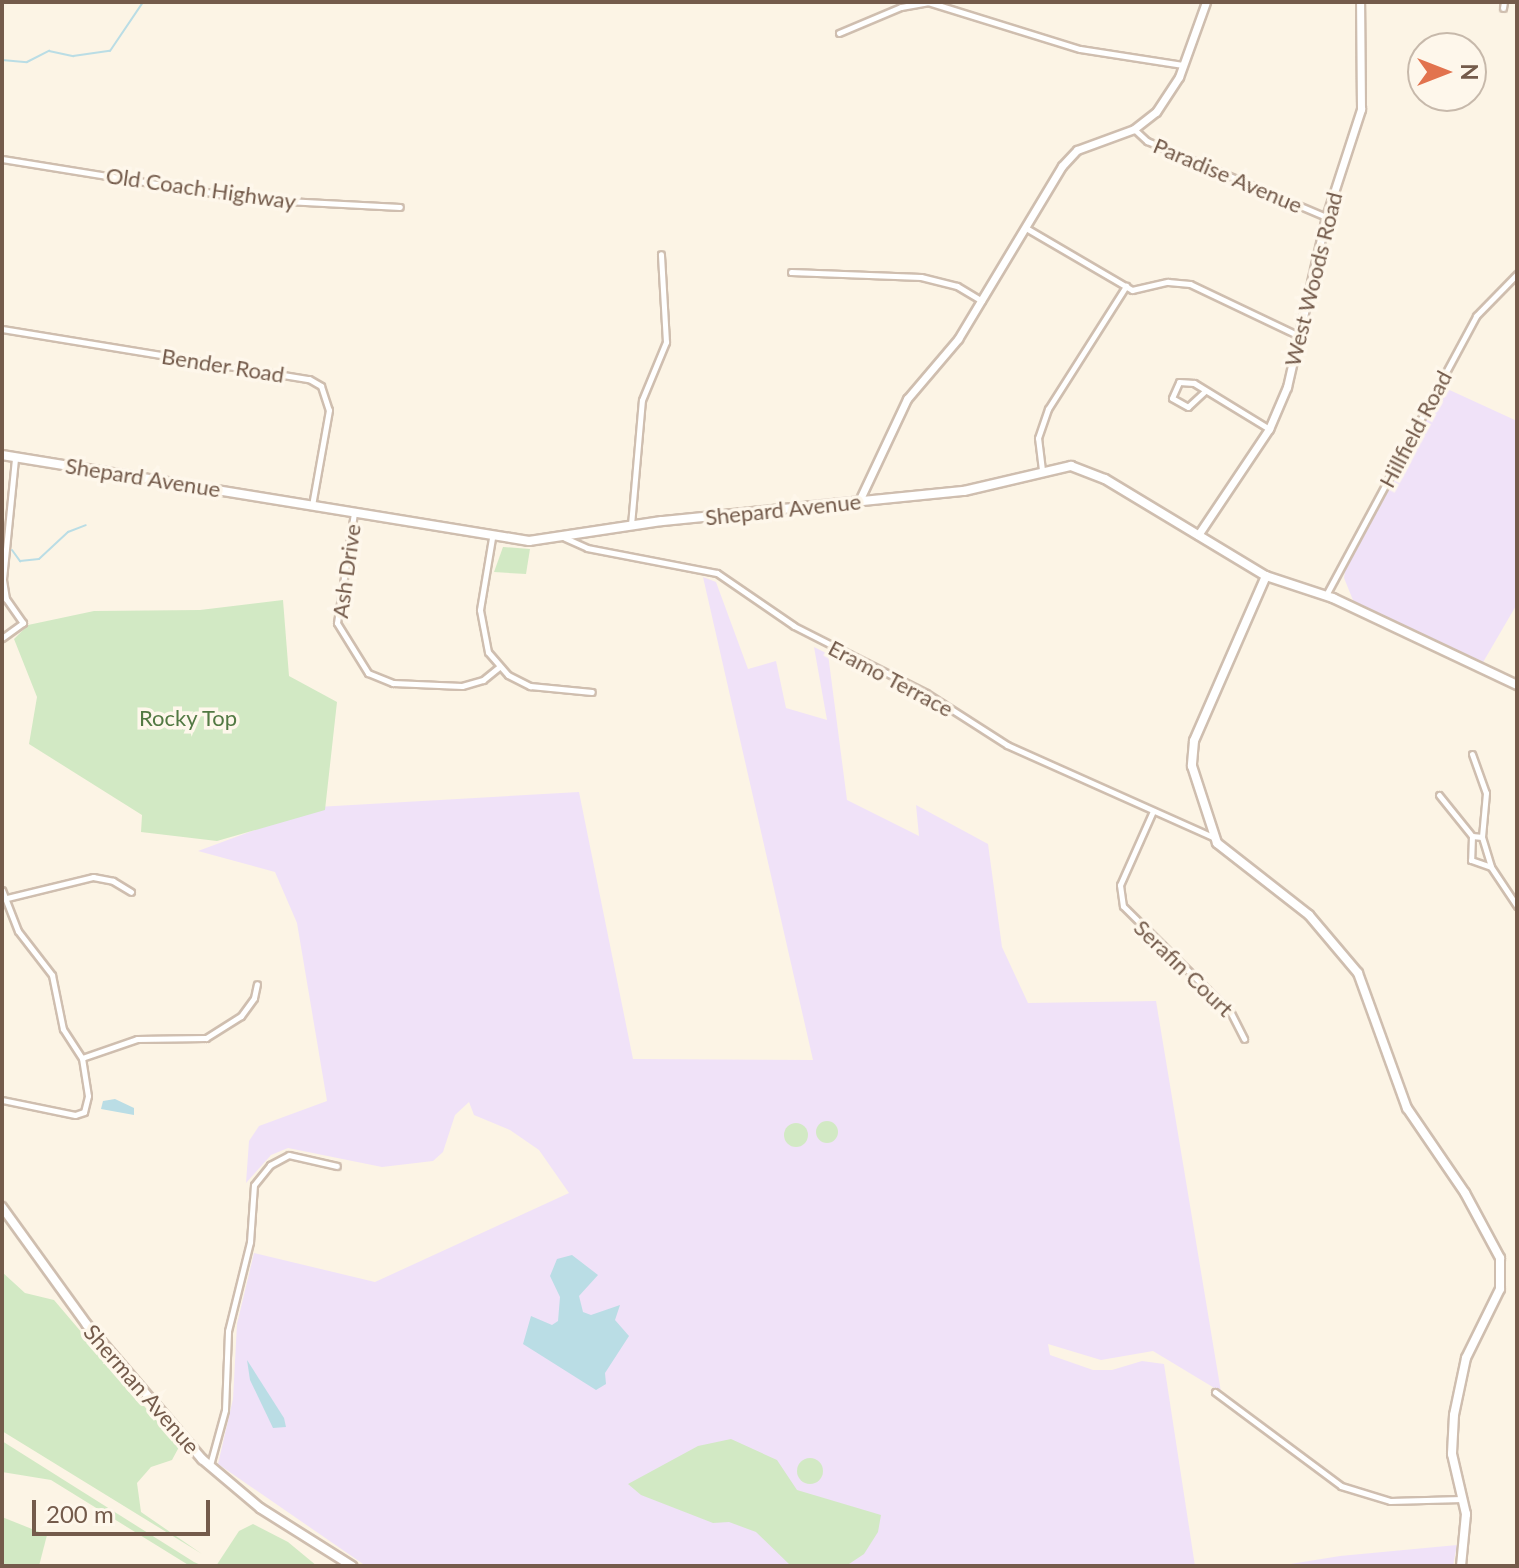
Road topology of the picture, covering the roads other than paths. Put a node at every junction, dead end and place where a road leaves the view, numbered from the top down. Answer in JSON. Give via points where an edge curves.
{"nodes":[{"id":1,"x":1206,"y":2,"type":"edge"},
{"id":2,"x":1360,"y":2,"type":"edge"},
{"id":3,"x":839,"y":33,"type":"dead end"},
{"id":4,"x":1183,"y":65,"type":"junction"},
{"id":5,"x":1134,"y":129,"type":"junction"},
{"id":6,"x":2,"y":159,"type":"edge"},
{"id":7,"x":400,"y":207,"type":"dead end"},
{"id":8,"x":1326,"y":217,"type":"junction"},
{"id":9,"x":1026,"y":228,"type":"junction"},
{"id":10,"x":661,"y":254,"type":"dead end"},
{"id":11,"x":791,"y":272,"type":"dead end"},
{"id":12,"x":1517,"y":274,"type":"edge"},
{"id":13,"x":1126,"y":286,"type":"junction"},
{"id":14,"x":983,"y":301,"type":"junction"},
{"id":15,"x":2,"y":329,"type":"edge"},
{"id":16,"x":1299,"y":336,"type":"junction"},
{"id":17,"x":1205,"y":391,"type":"junction"},
{"id":18,"x":1269,"y":429,"type":"junction"},
{"id":19,"x":2,"y":455,"type":"edge"},
{"id":20,"x":15,"y":457,"type":"junction"},
{"id":21,"x":1042,"y":470,"type":"junction"},
{"id":22,"x":859,"y":501,"type":"junction"},
{"id":23,"x":312,"y":505,"type":"junction"},
{"id":24,"x":354,"y":512,"type":"junction"},
{"id":25,"x":631,"y":526,"type":"junction"},
{"id":26,"x":1198,"y":535,"type":"junction"},
{"id":27,"x":492,"y":538,"type":"junction"},
{"id":28,"x":565,"y":538,"type":"junction"},
{"id":29,"x":1266,"y":576,"type":"junction"},
{"id":30,"x":1326,"y":595,"type":"junction"},
{"id":31,"x":2,"y":638,"type":"edge"},
{"id":32,"x":499,"y":667,"type":"junction"},
{"id":33,"x":1512,"y":682,"type":"edge"},
{"id":34,"x":592,"y":692,"type":"dead end"},
{"id":35,"x":1472,"y":754,"type":"dead end"},
{"id":36,"x":1439,"y":795,"type":"dead end"},
{"id":37,"x":1153,"y":811,"type":"junction"},
{"id":38,"x":1472,"y":836,"type":"junction"},
{"id":39,"x":1213,"y":837,"type":"junction"},
{"id":40,"x":1482,"y":837,"type":"junction"},
{"id":41,"x":1491,"y":867,"type":"junction"},
{"id":42,"x":2,"y":890,"type":"edge"},
{"id":43,"x":131,"y":892,"type":"dead end"},
{"id":44,"x":7,"y":898,"type":"junction"},
{"id":45,"x":1517,"y":906,"type":"edge"},
{"id":46,"x":257,"y":984,"type":"dead end"},
{"id":47,"x":1244,"y":1039,"type":"dead end"},
{"id":48,"x":82,"y":1058,"type":"junction"},
{"id":49,"x":2,"y":1100,"type":"edge"},
{"id":50,"x":337,"y":1166,"type":"dead end"},
{"id":51,"x":2,"y":1207,"type":"edge"},
{"id":52,"x":1215,"y":1392,"type":"dead end"},
{"id":53,"x":209,"y":1465,"type":"junction"},
{"id":54,"x":1463,"y":1499,"type":"junction"},
{"id":55,"x":352,"y":1566,"type":"edge"},
{"id":56,"x":1461,"y":1566,"type":"edge"}],
"edges":[{"from":1,"to":4,"type":"street"},
{"from":2,"to":8,"type":"street","name":"West Woods Road","via":[[1361,109]]},
{"from":3,"to":4,"type":"street","via":[[901,7],[933,3],[1080,49]]},
{"from":4,"to":5,"type":"street","via":[[1163,104]]},
{"from":5,"to":8,"type":"street","name":"Paradise Avenue","via":[[1147,141]]},
{"from":5,"to":9,"type":"street","via":[[1072,154]]},
{"from":6,"to":7,"type":"street","name":"Old Coach Highway","via":[[248,199]]},
{"from":8,"to":16,"type":"street","name":"West Woods Road"},
{"from":9,"to":13,"type":"street"},
{"from":9,"to":14,"type":"street"},
{"from":10,"to":25,"type":"street","via":[[666,342],[642,400]]},
{"from":11,"to":14,"type":"street","via":[[921,277],[957,286]]},
{"from":12,"to":30,"type":"street","name":"Hillfield Road","via":[[1476,316]]},
{"from":13,"to":16,"type":"street","via":[[1139,291],[1168,282],[1190,284]]},
{"from":13,"to":21,"type":"street","via":[[1048,409],[1038,438]]},
{"from":14,"to":22,"type":"street","via":[[949,352],[907,399]]},
{"from":15,"to":23,"type":"street","name":"Bender Road","via":[[309,379],[321,386],[329,410]]},
{"from":16,"to":18,"type":"street","name":"West Woods Road"},
{"from":17,"to":17,"type":"street","via":[[1179,382],[1172,398],[1188,407]]},
{"from":17,"to":18,"type":"street"},
{"from":18,"to":26,"type":"street","name":"West Woods Road"},
{"from":19,"to":20,"type":"main road","name":"Shepard Avenue"},
{"from":20,"to":23,"type":"main road","name":"Shepard Avenue"},
{"from":20,"to":31,"type":"street","via":[[3,579],[6,599],[23,623]]},
{"from":21,"to":22,"type":"main road","name":"Shepard Avenue","via":[[983,488]]},
{"from":21,"to":26,"type":"main road","name":"Shepard Avenue","via":[[1071,466],[1096,474]]},
{"from":22,"to":25,"type":"main road","name":"Shepard Avenue"},
{"from":23,"to":24,"type":"main road","name":"Shepard Avenue"},
{"from":24,"to":27,"type":"main road","name":"Shepard Avenue"},
{"from":24,"to":32,"type":"street","name":"Ash Drive","via":[[337,623],[368,673],[393,683],[462,686],[483,680]]},
{"from":25,"to":28,"type":"main road","name":"Shepard Avenue"},
{"from":26,"to":29,"type":"main road","name":"Shepard Avenue"},
{"from":27,"to":28,"type":"main road","name":"Shepard Avenue"},
{"from":27,"to":32,"type":"street","via":[[479,625]]},
{"from":28,"to":37,"type":"street","name":"Eramo Terrace","via":[[587,548],[717,573],[794,626],[926,693],[1007,745]]},
{"from":29,"to":30,"type":"main road","name":"Shepard Avenue"},
{"from":29,"to":39,"type":"main road","via":[[1192,746],[1192,766]]},
{"from":30,"to":33,"type":"main road","name":"Shepard Avenue"},
{"from":32,"to":34,"type":"street","via":[[530,686]]},
{"from":35,"to":40,"type":"street","via":[[1488,807]]},
{"from":36,"to":38,"type":"street"},
{"from":37,"to":39,"type":"street","name":"Eramo Terrace"},
{"from":37,"to":47,"type":"street","name":"Serafin Court","via":[[1120,885],[1123,906],[1231,1013]]},
{"from":38,"to":40,"type":"street"},
{"from":38,"to":41,"type":"street","via":[[1471,860]]},
{"from":39,"to":54,"type":"main road","via":[[1237,863],[1309,915],[1350,961],[1371,1000],[1407,1108],[1465,1193],[1500,1258],[1497,1299],[1459,1383],[1452,1446]]},
{"from":40,"to":41,"type":"street"},
{"from":41,"to":45,"type":"street"},
{"from":42,"to":44,"type":"street"},
{"from":43,"to":44,"type":"street","via":[[93,877]]},
{"from":44,"to":48,"type":"street","via":[[18,931],[52,975],[63,1029]]},
{"from":46,"to":48,"type":"street","via":[[241,1016],[206,1038],[137,1039]]},
{"from":48,"to":49,"type":"street","via":[[88,1096],[84,1112],[67,1114]]},
{"from":50,"to":53,"type":"street","via":[[289,1155],[270,1165],[254,1185],[251,1237],[228,1331],[225,1410]]},
{"from":51,"to":53,"type":"main road","name":"Sherman Avenue","via":[[87,1325]]},
{"from":52,"to":54,"type":"street","via":[[1341,1486],[1385,1501]]},
{"from":53,"to":55,"type":"main road","name":"Sherman Avenue","via":[[253,1503]]},
{"from":54,"to":56,"type":"main road"}]}
